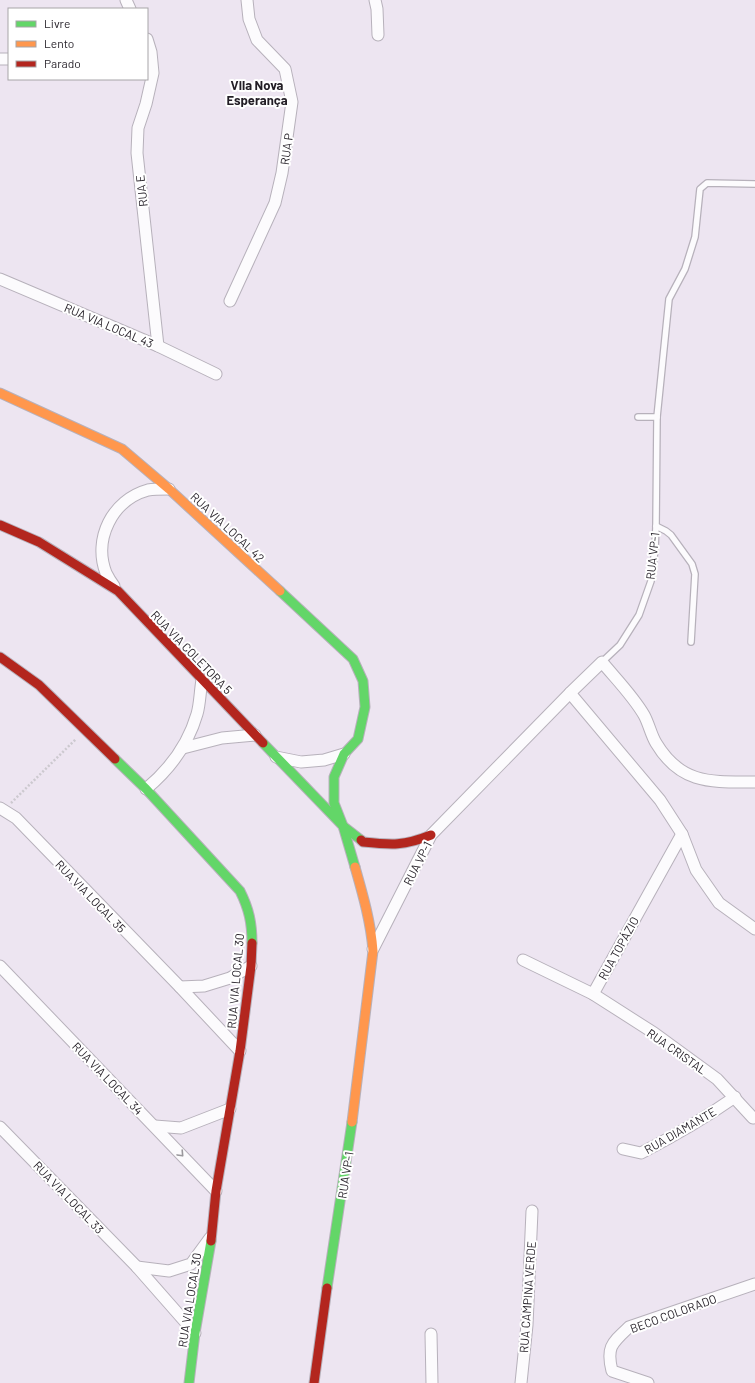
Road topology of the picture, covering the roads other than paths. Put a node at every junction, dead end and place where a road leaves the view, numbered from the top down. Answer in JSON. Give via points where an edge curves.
{"nodes":[{"id":1,"x":247,"y":0,"type":"edge"},
{"id":2,"x":375,"y":0,"type":"edge"},
{"id":3,"x":378,"y":35,"type":"dead end"},
{"id":4,"x":148,"y":42,"type":"edge"},
{"id":5,"x":755,"y":184,"type":"edge"},
{"id":6,"x":0,"y":279,"type":"edge"},
{"id":7,"x":230,"y":301,"type":"dead end"},
{"id":8,"x":158,"y":346,"type":"junction"},
{"id":9,"x":216,"y":374,"type":"dead end"},
{"id":10,"x":0,"y":393,"type":"edge"},
{"id":11,"x":638,"y":417,"type":"dead end"},
{"id":12,"x":657,"y":417,"type":"junction"},
{"id":13,"x":169,"y":489,"type":"junction"},
{"id":14,"x":656,"y":526,"type":"junction"},
{"id":15,"x":2,"y":527,"type":"edge"},
{"id":16,"x":118,"y":591,"type":"junction"},
{"id":17,"x":691,"y":642,"type":"dead end"},
{"id":18,"x":0,"y":657,"type":"edge"},
{"id":19,"x":602,"y":662,"type":"junction"},
{"id":20,"x":202,"y":680,"type":"junction"},
{"id":21,"x":570,"y":693,"type":"junction"},
{"id":22,"x":255,"y":735,"type":"junction"},
{"id":23,"x":183,"y":748,"type":"junction"},
{"id":24,"x":344,"y":754,"type":"junction"},
{"id":25,"x":276,"y":757,"type":"junction"},
{"id":26,"x":755,"y":782,"type":"edge"},
{"id":27,"x":146,"y":789,"type":"junction"},
{"id":28,"x":2,"y":809,"type":"edge"},
{"id":29,"x":343,"y":826,"type":"junction"},
{"id":30,"x":682,"y":834,"type":"junction"},
{"id":31,"x":431,"y":835,"type":"junction"},
{"id":32,"x":755,"y":929,"type":"edge"},
{"id":33,"x":373,"y":951,"type":"junction"},
{"id":34,"x":523,"y":960,"type":"dead end"},
{"id":35,"x":0,"y":966,"type":"edge"},
{"id":36,"x":251,"y":966,"type":"junction"},
{"id":37,"x":180,"y":987,"type":"junction"},
{"id":38,"x":593,"y":994,"type":"junction"},
{"id":39,"x":240,"y":1051,"type":"junction"},
{"id":40,"x":735,"y":1097,"type":"junction"},
{"id":41,"x":230,"y":1109,"type":"junction"},
{"id":42,"x":753,"y":1118,"type":"dead end"},
{"id":43,"x":155,"y":1126,"type":"junction"},
{"id":44,"x":0,"y":1127,"type":"edge"},
{"id":45,"x":623,"y":1149,"type":"dead end"},
{"id":46,"x":216,"y":1191,"type":"junction"},
{"id":47,"x":532,"y":1211,"type":"dead end"},
{"id":48,"x":212,"y":1236,"type":"junction"},
{"id":49,"x":137,"y":1267,"type":"junction"},
{"id":50,"x":755,"y":1284,"type":"edge"},
{"id":51,"x":195,"y":1332,"type":"junction"},
{"id":52,"x":431,"y":1334,"type":"dead end"},
{"id":53,"x":189,"y":1383,"type":"edge"},
{"id":54,"x":314,"y":1383,"type":"edge"},
{"id":55,"x":432,"y":1383,"type":"edge"},
{"id":56,"x":521,"y":1383,"type":"edge"},
{"id":57,"x":648,"y":1383,"type":"edge"}],
"edges":[{"from":1,"to":7,"type":"street","name":"RUA P","via":[[249,19],[257,40],[285,69],[292,102],[282,173],[274,203]]},
{"from":2,"to":3,"type":"street"},
{"from":4,"to":8,"type":"street","name":"RUA E","via":[[154,73],[138,128],[137,153]]},
{"from":5,"to":12,"type":"lane","name":"RUA VP-1","via":[[707,183],[700,189],[694,237],[685,269],[669,299]]},
{"from":6,"to":8,"type":"street","name":"RUA VIA LOCAL 43"},
{"from":8,"to":9,"type":"street","name":"RUA VIA LOCAL 43"},
{"from":10,"to":13,"type":"street","name":"RUA VIA LOCAL 42","via":[[122,448]]},
{"from":11,"to":12,"type":"lane"},
{"from":12,"to":14,"type":"lane","name":"RUA VP-1"},
{"from":13,"to":16,"type":"street","via":[[148,490],[129,499],[113,513],[104,532],[101,553],[106,574]]},
{"from":13,"to":24,"type":"street","name":"RUA VIA LOCAL 42","via":[[353,659],[363,682],[365,707],[358,739]]},
{"from":14,"to":17,"type":"lane","via":[[671,535],[694,569]]},
{"from":14,"to":19,"type":"lane","name":"RUA VP-1","via":[[651,581],[639,615],[620,644]]},
{"from":15,"to":16,"type":"street","name":"RUA VIA COLETORA 5","via":[[39,542]]},
{"from":16,"to":20,"type":"street","name":"RUA VIA COLETORA 5"},
{"from":18,"to":27,"type":"street","name":"RUA VIA LOCAL 30","via":[[40,685]]},
{"from":19,"to":21,"type":"street","name":"RUA VP-1"},
{"from":19,"to":26,"type":"street","via":[[644,715],[655,743],[673,766],[696,778],[722,782]]},
{"from":20,"to":22,"type":"street","name":"RUA VIA COLETORA 5"},
{"from":20,"to":23,"type":"street","via":[[198,713]]},
{"from":21,"to":30,"type":"street","via":[[660,800]]},
{"from":21,"to":31,"type":"street","name":"RUA VP-1"},
{"from":22,"to":23,"type":"street","via":[[222,738]]},
{"from":22,"to":25,"type":"street","name":"RUA VIA COLETORA 5"},
{"from":23,"to":27,"type":"street","via":[[162,775]]},
{"from":24,"to":25,"type":"street","via":[[324,760],[301,762]]},
{"from":24,"to":29,"type":"street","via":[[334,777],[334,803]]},
{"from":25,"to":29,"type":"street","name":"RUA VIA COLETORA 5"},
{"from":27,"to":36,"type":"street","name":"RUA VIA LOCAL 30","via":[[240,891],[248,908],[252,930]]},
{"from":28,"to":37,"type":"street","name":"RUA VIA LOCAL 35","via":[[16,818]]},
{"from":29,"to":31,"type":"street","name":"RUA VIA COLETORA 5","via":[[363,842],[390,845],[413,842]]},
{"from":29,"to":33,"type":"street","name":"RUA VIA COLETORA 5","via":[[363,895]]},
{"from":30,"to":32,"type":"street","via":[[696,870],[719,903]]},
{"from":30,"to":38,"type":"street","name":"RUA TOPÁZIO"},
{"from":31,"to":33,"type":"street","name":"RUA VP-1"},
{"from":33,"to":54,"type":"street","name":"RUA VP-1","via":[[350,1142]]},
{"from":34,"to":38,"type":"street","name":"RUA TOPÁZIO"},
{"from":35,"to":43,"type":"street","name":"RUA VIA LOCAL 34"},
{"from":36,"to":37,"type":"street","via":[[230,978],[204,986]]},
{"from":36,"to":39,"type":"street","name":"RUA VIA LOCAL 30"},
{"from":37,"to":39,"type":"street","name":"RUA VIA LOCAL 35"},
{"from":38,"to":40,"type":"street","name":"RUA CRISTAL","via":[[654,1033],[717,1079]]},
{"from":39,"to":41,"type":"street","name":"RUA VIA LOCAL 30"},
{"from":40,"to":42,"type":"street","name":"RUA CRISTAL"},
{"from":40,"to":45,"type":"street","name":"RUA DIAMANTE","via":[[680,1133],[641,1153]]},
{"from":41,"to":43,"type":"street","via":[[181,1128]]},
{"from":41,"to":46,"type":"street","name":"RUA VIA LOCAL 30"},
{"from":43,"to":46,"type":"street","name":"RUA VIA LOCAL 34","one_way":true},
{"from":44,"to":49,"type":"street","name":"RUA VIA LOCAL 33"},
{"from":46,"to":48,"type":"street","name":"RUA VIA LOCAL 30"},
{"from":47,"to":56,"type":"street","name":"RUA CAMPINA VERDE","via":[[527,1325]]},
{"from":48,"to":49,"type":"street","via":[[191,1264],[170,1271]]},
{"from":48,"to":51,"type":"street","name":"RUA VIA LOCAL 30"},
{"from":49,"to":51,"type":"street","name":"RUA VIA LOCAL 33"},
{"from":50,"to":57,"type":"street","name":"BECO COLORADO","via":[[629,1327],[613,1342],[609,1357],[612,1370]]},
{"from":51,"to":53,"type":"street","name":"RUA VIA LOCAL 30"},
{"from":52,"to":55,"type":"street"}]}
